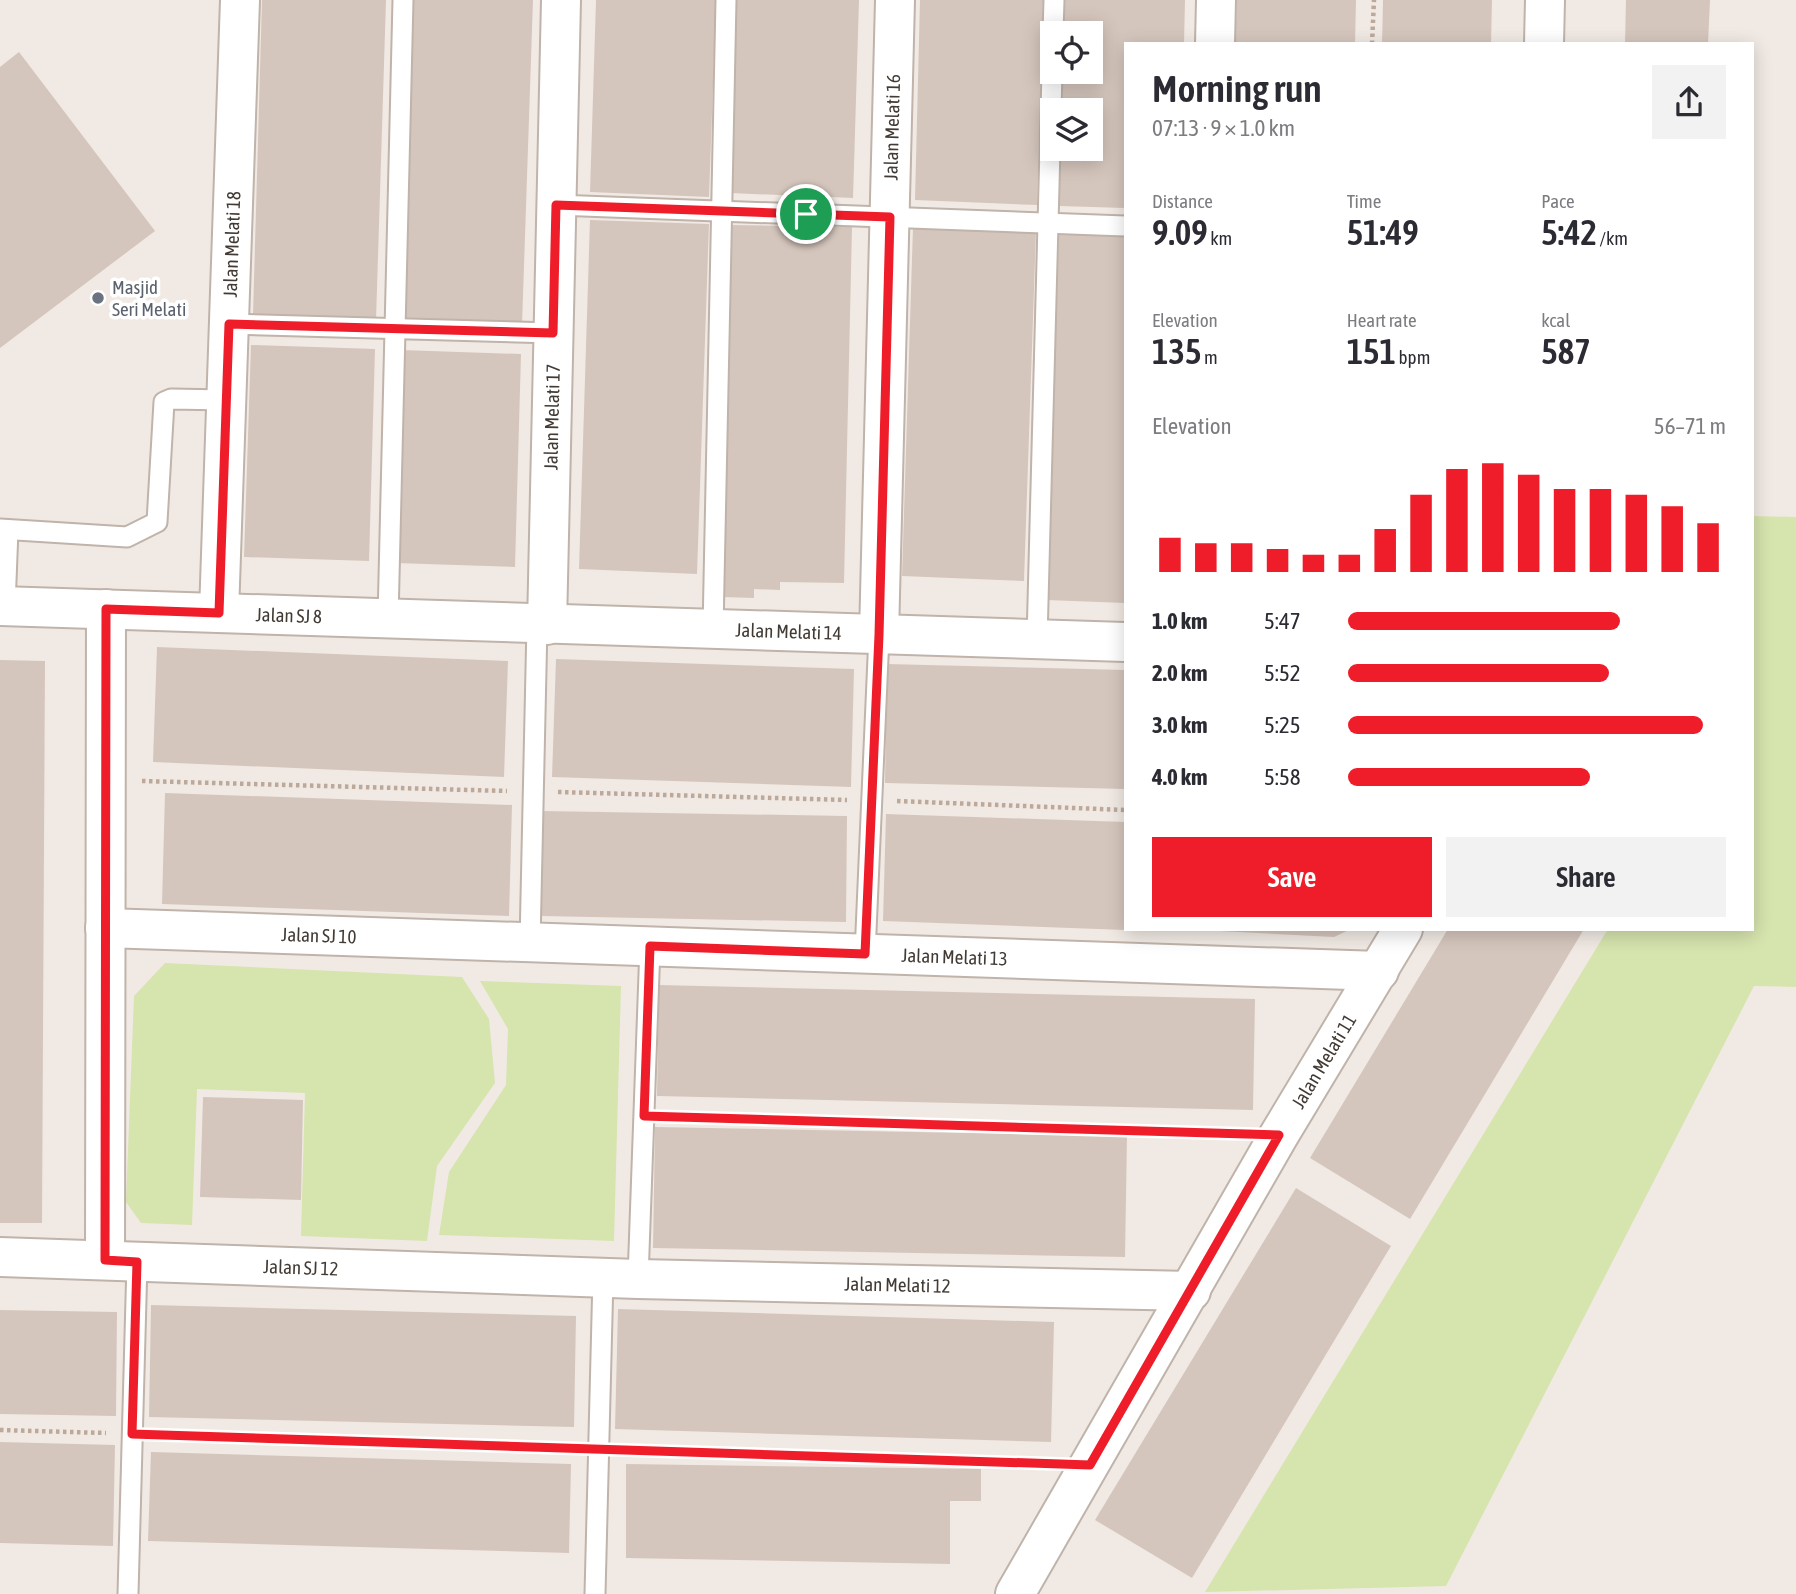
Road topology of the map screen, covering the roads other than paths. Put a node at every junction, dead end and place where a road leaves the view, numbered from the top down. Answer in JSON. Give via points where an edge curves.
{"nodes":[{"id":1,"x":240,"y":0,"type":"edge"},
{"id":2,"x":403,"y":0,"type":"edge"},
{"id":3,"x":561,"y":0,"type":"edge"},
{"id":4,"x":726,"y":0,"type":"edge"},
{"id":5,"x":895,"y":0,"type":"edge"},
{"id":6,"x":1054,"y":0,"type":"edge"},
{"id":7,"x":1216,"y":0,"type":"edge"},
{"id":8,"x":1545,"y":0,"type":"edge"},
{"id":9,"x":1054,"y":21,"type":"edge"},
{"id":10,"x":1215,"y":42,"type":"edge"},
{"id":11,"x":1544,"y":42,"type":"edge"},
{"id":12,"x":1052,"y":84,"type":"edge"},
{"id":13,"x":556,"y":205,"type":"junction"},
{"id":14,"x":722,"y":211,"type":"junction"},
{"id":15,"x":890,"y":217,"type":"junction"},
{"id":16,"x":1048,"y":223,"type":"junction"},
{"id":17,"x":1124,"y":226,"type":"edge"},
{"id":18,"x":229,"y":324,"type":"junction"},
{"id":19,"x":395,"y":328,"type":"junction"},
{"id":20,"x":553,"y":333,"type":"junction"},
{"id":21,"x":226,"y":400,"type":"junction"},
{"id":22,"x":4,"y":530,"type":"edge"},
{"id":23,"x":3,"y":606,"type":"edge"},
{"id":24,"x":106,"y":609,"type":"junction"},
{"id":25,"x":219,"y":613,"type":"junction"},
{"id":26,"x":388,"y":619,"type":"junction"},
{"id":27,"x":542,"y":624,"type":"junction"},
{"id":28,"x":713,"y":630,"type":"junction"},
{"id":29,"x":879,"y":635,"type":"junction"},
{"id":30,"x":1037,"y":640,"type":"junction"},
{"id":31,"x":1124,"y":642,"type":"edge"},
{"id":32,"x":105,"y":928,"type":"junction"},
{"id":33,"x":1402,"y":931,"type":"edge"},
{"id":34,"x":530,"y":943,"type":"junction"},
{"id":35,"x":650,"y":946,"type":"junction"},
{"id":36,"x":865,"y":954,"type":"junction"},
{"id":37,"x":1378,"y":971,"type":"junction"},
{"id":38,"x":0,"y":1256,"type":"edge"},
{"id":39,"x":121,"y":1261,"type":"junction"},
{"id":40,"x":620,"y":1278,"type":"junction"},
{"id":41,"x":1191,"y":1291,"type":"junction"},
{"id":42,"x":128,"y":1594,"type":"edge"},
{"id":43,"x":595,"y":1594,"type":"edge"},
{"id":44,"x":1015,"y":1594,"type":"edge"}],
"edges":[{"from":1,"to":18,"type":"street","name":"Jalan Melati 18"},
{"from":2,"to":19,"type":"lane"},
{"from":3,"to":13,"type":"street","name":"Jalan Melati 17"},
{"from":4,"to":14,"type":"lane"},
{"from":5,"to":15,"type":"street","name":"Jalan Melati 16"},
{"from":6,"to":9,"type":"lane"},
{"from":7,"to":10,"type":"street"},
{"from":8,"to":11,"type":"street"},
{"from":12,"to":16,"type":"lane"},
{"from":13,"to":14,"type":"lane"},
{"from":13,"to":20,"type":"street","name":"Jalan Melati 17"},
{"from":14,"to":15,"type":"lane"},
{"from":14,"to":28,"type":"lane"},
{"from":15,"to":16,"type":"lane"},
{"from":15,"to":29,"type":"street","name":"Jalan Melati 16"},
{"from":16,"to":17,"type":"lane"},
{"from":16,"to":30,"type":"lane"},
{"from":18,"to":19,"type":"lane"},
{"from":18,"to":21,"type":"street","name":"Jalan Melati 18"},
{"from":19,"to":20,"type":"lane"},
{"from":19,"to":26,"type":"lane"},
{"from":20,"to":27,"type":"street","name":"Jalan Melati 17"},
{"from":21,"to":22,"type":"lane","via":[[164,402],[158,522],[146,530],[127,537]]},
{"from":21,"to":25,"type":"street","name":"Jalan Melati 18"},
{"from":22,"to":23,"type":"lane"},
{"from":23,"to":24,"type":"street","name":"Jalan SJ 8"},
{"from":24,"to":25,"type":"street","name":"Jalan SJ 8"},
{"from":24,"to":32,"type":"street"},
{"from":25,"to":26,"type":"street","name":"Jalan SJ 8"},
{"from":26,"to":27,"type":"street","name":"Jalan SJ 8"},
{"from":27,"to":28,"type":"street","name":"Jalan Melati 14"},
{"from":27,"to":34,"type":"lane"},
{"from":28,"to":29,"type":"street","name":"Jalan Melati 14"},
{"from":29,"to":30,"type":"street","name":"Jalan Melati 14"},
{"from":29,"to":36,"type":"lane"},
{"from":30,"to":31,"type":"street","name":"Jalan Melati 14"},
{"from":32,"to":34,"type":"street","name":"Jalan SJ 10"},
{"from":32,"to":39,"type":"street"},
{"from":33,"to":37,"type":"street","name":"Jalan Melati 11"},
{"from":34,"to":35,"type":"street","name":"Jalan Melati 13"},
{"from":35,"to":36,"type":"street","name":"Jalan Melati 13"},
{"from":35,"to":40,"type":"lane","via":[[644,1116]]},
{"from":36,"to":37,"type":"street","name":"Jalan Melati 13"},
{"from":37,"to":41,"type":"street","name":"Jalan Melati 11"},
{"from":38,"to":39,"type":"street","name":"Jalan SJ 12"},
{"from":39,"to":40,"type":"street","name":"Jalan SJ 12"},
{"from":39,"to":42,"type":"lane","via":[[132,1434]]},
{"from":40,"to":41,"type":"street","name":"Jalan Melati 12"},
{"from":40,"to":43,"type":"lane","via":[[599,1447]]},
{"from":41,"to":44,"type":"street","name":"Jalan Melati 11"}]}
